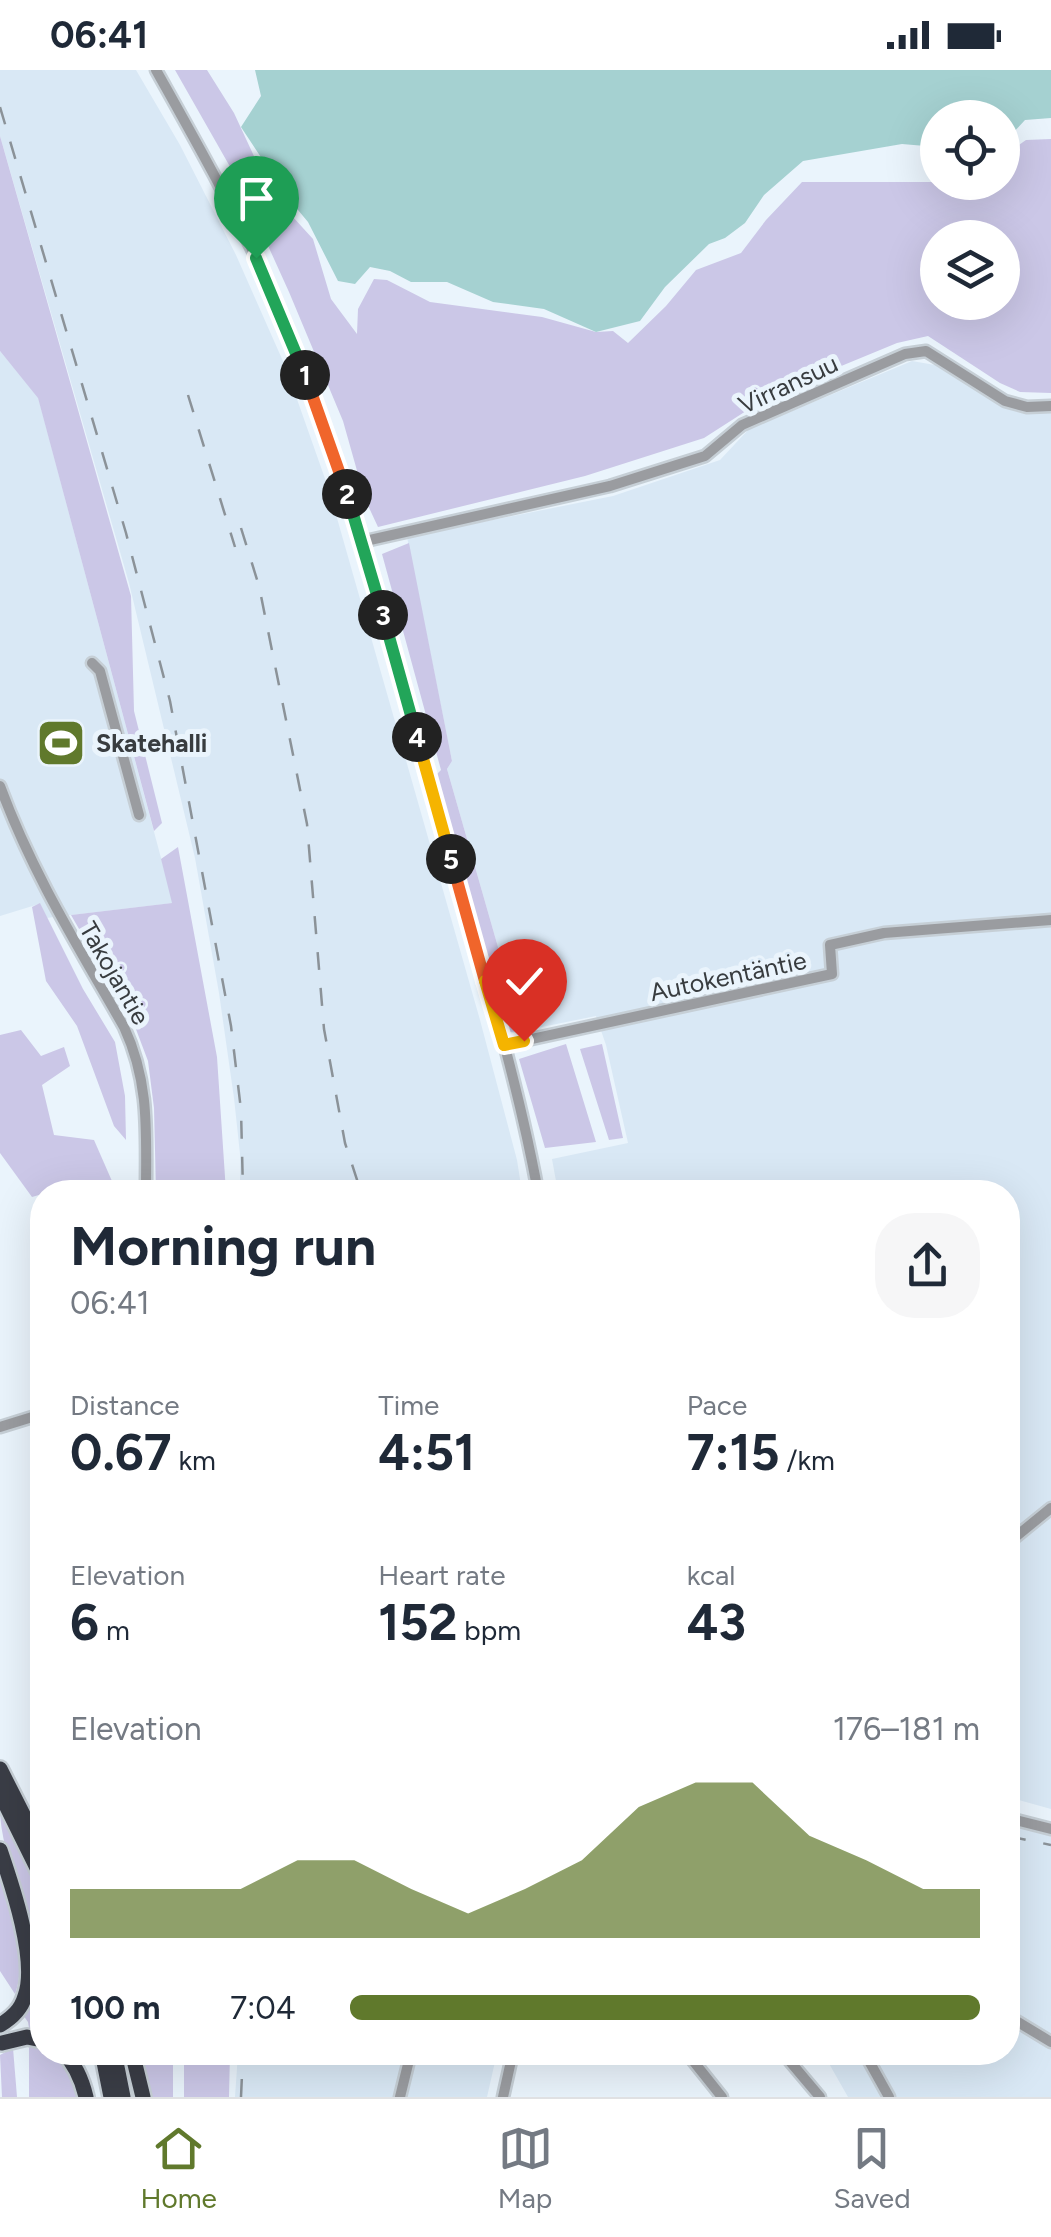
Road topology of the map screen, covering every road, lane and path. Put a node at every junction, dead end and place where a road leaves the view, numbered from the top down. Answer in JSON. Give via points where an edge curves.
{"nodes":[{"id":1,"x":156,"y":70,"type":"edge"},
{"id":2,"x":1051,"y":406,"type":"edge"},
{"id":3,"x":361,"y":542,"type":"junction"},
{"id":4,"x":92,"y":663,"type":"dead end"},
{"id":5,"x":0,"y":786,"type":"edge"},
{"id":6,"x":139,"y":815,"type":"dead end"},
{"id":7,"x":1051,"y":920,"type":"edge"},
{"id":8,"x":504,"y":1045,"type":"junction"},
{"id":9,"x":146,"y":1180,"type":"edge"},
{"id":10,"x":536,"y":1180,"type":"edge"},
{"id":11,"x":30,"y":1418,"type":"edge"},
{"id":12,"x":0,"y":1428,"type":"edge"},
{"id":13,"x":1051,"y":1508,"type":"edge"},
{"id":14,"x":1020,"y":1534,"type":"edge"},
{"id":15,"x":0,"y":1769,"type":"edge"},
{"id":16,"x":0,"y":1793,"type":"edge"},
{"id":17,"x":24,"y":1815,"type":"junction"},
{"id":18,"x":1020,"y":1821,"type":"edge"},
{"id":19,"x":30,"y":1824,"type":"edge"},
{"id":20,"x":30,"y":1827,"type":"edge"},
{"id":21,"x":1051,"y":1829,"type":"edge"},
{"id":22,"x":0,"y":1850,"type":"edge"},
{"id":23,"x":30,"y":1854,"type":"edge"},
{"id":24,"x":25,"y":1998,"type":"junction"},
{"id":25,"x":0,"y":2010,"type":"edge"},
{"id":26,"x":1020,"y":2023,"type":"edge"},
{"id":27,"x":1,"y":2037,"type":"edge"},
{"id":28,"x":30,"y":2038,"type":"edge"},
{"id":29,"x":1051,"y":2042,"type":"edge"},
{"id":30,"x":74,"y":2065,"type":"edge"},
{"id":31,"x":105,"y":2065,"type":"edge"},
{"id":32,"x":117,"y":2065,"type":"edge"},
{"id":33,"x":135,"y":2065,"type":"edge"},
{"id":34,"x":408,"y":2065,"type":"edge"},
{"id":35,"x":510,"y":2065,"type":"edge"},
{"id":36,"x":697,"y":2065,"type":"edge"},
{"id":37,"x":793,"y":2065,"type":"edge"},
{"id":38,"x":871,"y":2065,"type":"edge"},
{"id":39,"x":86,"y":2097,"type":"edge"},
{"id":40,"x":111,"y":2097,"type":"edge"},
{"id":41,"x":123,"y":2097,"type":"edge"},
{"id":42,"x":144,"y":2097,"type":"edge"},
{"id":43,"x":400,"y":2097,"type":"edge"},
{"id":44,"x":503,"y":2097,"type":"edge"},
{"id":45,"x":722,"y":2097,"type":"edge"},
{"id":46,"x":820,"y":2097,"type":"edge"},
{"id":47,"x":889,"y":2097,"type":"edge"}],
"edges":[{"from":1,"to":3,"type":"street","via":[[276,302]]},
{"from":2,"to":3,"type":"street","name":"Virransuu","via":[[1006,401],[926,351],[906,354],[742,425],[705,456],[610,486]]},
{"from":3,"to":8,"type":"street"},
{"from":4,"to":6,"type":"street","via":[[100,671]]},
{"from":5,"to":9,"type":"street","name":"Takojantie","via":[[27,854],[133,1046],[146,1110]]},
{"from":7,"to":8,"type":"street","name":"Autokentäntie","via":[[884,933],[830,946],[832,974]]},
{"from":8,"to":10,"type":"street"},
{"from":11,"to":12,"type":"street"},
{"from":13,"to":14,"type":"street"},
{"from":15,"to":17,"type":"highway"},
{"from":16,"to":23,"type":"highway"},
{"from":17,"to":19,"type":"highway"},
{"from":17,"to":20,"type":"highway"},
{"from":18,"to":21,"type":"street"},
{"from":22,"to":24,"type":"highway","via":[[23,1930]]},
{"from":24,"to":25,"type":"highway"},
{"from":24,"to":27,"type":"highway"},
{"from":26,"to":29,"type":"street"},
{"from":27,"to":28,"type":"highway"},
{"from":30,"to":39,"type":"highway"},
{"from":31,"to":40,"type":"highway"},
{"from":32,"to":41,"type":"highway"},
{"from":33,"to":42,"type":"highway"},
{"from":34,"to":43,"type":"street"},
{"from":35,"to":44,"type":"street"},
{"from":36,"to":45,"type":"street"},
{"from":37,"to":46,"type":"street"},
{"from":38,"to":47,"type":"street"}]}
